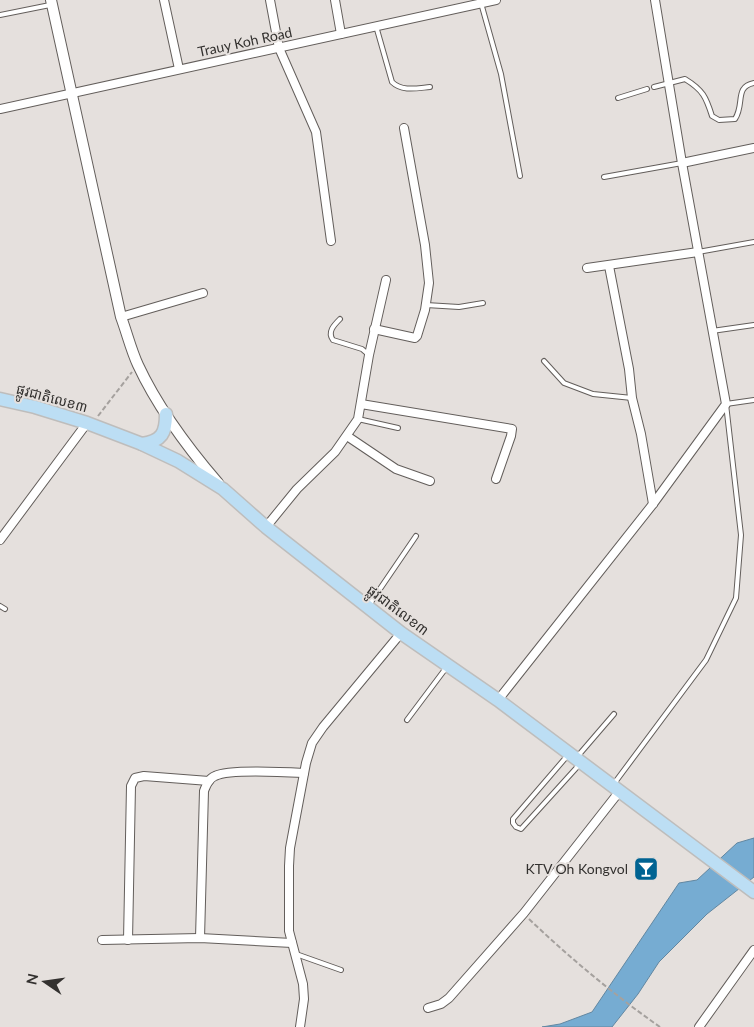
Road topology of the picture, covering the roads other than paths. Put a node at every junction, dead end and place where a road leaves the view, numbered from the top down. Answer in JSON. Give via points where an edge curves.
{"nodes":[{"id":1,"x":164,"y":0,"type":"edge"},
{"id":2,"x":270,"y":0,"type":"edge"},
{"id":3,"x":335,"y":0,"type":"edge"},
{"id":4,"x":496,"y":0,"type":"edge"},
{"id":5,"x":655,"y":0,"type":"edge"},
{"id":6,"x":52,"y":2,"type":"edge"},
{"id":7,"x":481,"y":3,"type":"junction"},
{"id":8,"x":463,"y":4,"type":"edge"},
{"id":9,"x":0,"y":15,"type":"edge"},
{"id":10,"x":376,"y":26,"type":"junction"},
{"id":11,"x":341,"y":34,"type":"junction"},
{"id":12,"x":279,"y":48,"type":"junction"},
{"id":13,"x":180,"y":69,"type":"junction"},
{"id":14,"x":669,"y":83,"type":"junction"},
{"id":15,"x":754,"y":83,"type":"edge"},
{"id":16,"x":430,"y":86,"type":"dead end"},
{"id":17,"x":654,"y":87,"type":"dead end"},
{"id":18,"x":647,"y":89,"type":"dead end"},
{"id":19,"x":71,"y":93,"type":"junction"},
{"id":20,"x":618,"y":98,"type":"dead end"},
{"id":21,"x":0,"y":109,"type":"edge"},
{"id":22,"x":404,"y":128,"type":"dead end"},
{"id":23,"x":754,"y":148,"type":"edge"},
{"id":24,"x":682,"y":163,"type":"junction"},
{"id":25,"x":520,"y":176,"type":"dead end"},
{"id":26,"x":604,"y":177,"type":"dead end"},
{"id":27,"x":331,"y":241,"type":"dead end"},
{"id":28,"x":754,"y":242,"type":"edge"},
{"id":29,"x":698,"y":252,"type":"junction"},
{"id":30,"x":609,"y":266,"type":"junction"},
{"id":31,"x":587,"y":268,"type":"dead end"},
{"id":32,"x":386,"y":280,"type":"dead end"},
{"id":33,"x":203,"y":293,"type":"dead end"},
{"id":34,"x":483,"y":303,"type":"dead end"},
{"id":35,"x":426,"y":305,"type":"junction"},
{"id":36,"x":121,"y":317,"type":"junction"},
{"id":37,"x":340,"y":319,"type":"dead end"},
{"id":38,"x":754,"y":325,"type":"edge"},
{"id":39,"x":374,"y":330,"type":"junction"},
{"id":40,"x":712,"y":331,"type":"junction"},
{"id":41,"x":369,"y":355,"type":"junction"},
{"id":42,"x":544,"y":362,"type":"dead end"},
{"id":43,"x":632,"y":398,"type":"junction"},
{"id":44,"x":0,"y":399,"type":"edge"},
{"id":45,"x":754,"y":400,"type":"edge"},
{"id":46,"x":361,"y":404,"type":"junction"},
{"id":47,"x":726,"y":404,"type":"junction"},
{"id":48,"x":166,"y":414,"type":"junction"},
{"id":49,"x":358,"y":419,"type":"junction"},
{"id":50,"x":89,"y":424,"type":"junction"},
{"id":51,"x":398,"y":428,"type":"dead end"},
{"id":52,"x":348,"y":436,"type":"junction"},
{"id":53,"x":142,"y":444,"type":"junction"},
{"id":54,"x":496,"y":479,"type":"dead end"},
{"id":55,"x":430,"y":481,"type":"dead end"},
{"id":56,"x":223,"y":489,"type":"junction"},
{"id":57,"x":652,"y":504,"type":"junction"},
{"id":58,"x":266,"y":527,"type":"junction"},
{"id":59,"x":416,"y":536,"type":"dead end"},
{"id":60,"x":0,"y":540,"type":"edge"},
{"id":61,"x":0,"y":606,"type":"edge"},
{"id":62,"x":368,"y":606,"type":"junction"},
{"id":63,"x":5,"y":609,"type":"dead end"},
{"id":64,"x":401,"y":633,"type":"junction"},
{"id":65,"x":448,"y":666,"type":"junction"},
{"id":66,"x":498,"y":700,"type":"junction"},
{"id":67,"x":614,"y":714,"type":"dead end"},
{"id":68,"x":407,"y":720,"type":"dead end"},
{"id":69,"x":575,"y":759,"type":"junction"},
{"id":70,"x":304,"y":773,"type":"junction"},
{"id":71,"x":208,"y":781,"type":"junction"},
{"id":72,"x":615,"y":789,"type":"junction"},
{"id":73,"x":753,"y":891,"type":"edge"},
{"id":74,"x":200,"y":938,"type":"junction"},
{"id":75,"x":102,"y":940,"type":"dead end"},
{"id":76,"x":128,"y":940,"type":"junction"},
{"id":77,"x":292,"y":943,"type":"junction"},
{"id":78,"x":754,"y":950,"type":"edge"},
{"id":79,"x":296,"y":954,"type":"junction"},
{"id":80,"x":341,"y":970,"type":"dead end"},
{"id":81,"x":428,"y":1008,"type":"dead end"},
{"id":82,"x":300,"y":1027,"type":"edge"},
{"id":83,"x":699,"y":1027,"type":"edge"}],
"edges":[{"from":1,"to":13,"type":"street"},
{"from":2,"to":12,"type":"street"},
{"from":3,"to":11,"type":"street"},
{"from":4,"to":7,"type":"street","name":"Trauy Koh Road"},
{"from":5,"to":14,"type":"street"},
{"from":6,"to":9,"type":"lane"},
{"from":6,"to":19,"type":"street"},
{"from":7,"to":8,"type":"street","name":"Trauy Koh Road"},
{"from":7,"to":25,"type":"lane","via":[[501,74]]},
{"from":8,"to":10,"type":"street","name":"Trauy Koh Road"},
{"from":10,"to":11,"type":"street","name":"Trauy Koh Road"},
{"from":10,"to":16,"type":"lane","via":[[392,82],[405,89]]},
{"from":11,"to":12,"type":"street","name":"Trauy Koh Road"},
{"from":12,"to":13,"type":"street","name":"Trauy Koh Road"},
{"from":12,"to":27,"type":"street","via":[[316,132]]},
{"from":13,"to":19,"type":"street","name":"Trauy Koh Road"},
{"from":14,"to":15,"type":"lane","via":[[685,79],[699,88],[712,116],[720,120],[735,120],[743,88]]},
{"from":14,"to":17,"type":"lane"},
{"from":14,"to":24,"type":"street"},
{"from":18,"to":20,"type":"lane"},
{"from":19,"to":21,"type":"street","name":"Trauy Koh Road"},
{"from":19,"to":36,"type":"street"},
{"from":22,"to":35,"type":"street","via":[[425,245],[429,283]]},
{"from":23,"to":24,"type":"street"},
{"from":24,"to":26,"type":"lane"},
{"from":24,"to":29,"type":"street"},
{"from":28,"to":29,"type":"lane"},
{"from":29,"to":30,"type":"street"},
{"from":29,"to":40,"type":"street"},
{"from":30,"to":31,"type":"street"},
{"from":30,"to":43,"type":"street"},
{"from":32,"to":39,"type":"street"},
{"from":33,"to":36,"type":"street"},
{"from":34,"to":35,"type":"lane","via":[[459,307]]},
{"from":35,"to":39,"type":"street","via":[[415,338]]},
{"from":36,"to":48,"type":"street","via":[[138,364]]},
{"from":37,"to":41,"type":"lane","via":[[331,330],[330,337],[362,349]]},
{"from":38,"to":40,"type":"lane"},
{"from":39,"to":41,"type":"street"},
{"from":40,"to":47,"type":"street"},
{"from":41,"to":46,"type":"street"},
{"from":42,"to":43,"type":"lane","via":[[564,383],[593,394]]},
{"from":43,"to":57,"type":"street"},
{"from":44,"to":50,"type":"highway","name":"ផ្លូវជាតិលេខ៣"},
{"from":45,"to":47,"type":"lane"},
{"from":46,"to":49,"type":"street"},
{"from":46,"to":54,"type":"street","via":[[512,428]]},
{"from":47,"to":57,"type":"street"},
{"from":47,"to":72,"type":"lane","via":[[741,535],[736,598],[706,660]]},
{"from":48,"to":53,"type":"highway","via":[[162,436],[154,442]]},
{"from":48,"to":56,"type":"street"},
{"from":49,"to":51,"type":"lane"},
{"from":49,"to":52,"type":"street"},
{"from":50,"to":53,"type":"highway","name":"ផ្លូវជាតិលេខ៣"},
{"from":50,"to":60,"type":"street"},
{"from":52,"to":55,"type":"street","via":[[396,469]]},
{"from":52,"to":58,"type":"street"},
{"from":53,"to":56,"type":"highway","name":"ផ្លូវជាតិលេខ៣","via":[[178,461]]},
{"from":56,"to":58,"type":"highway","name":"ផ្លូវជាតិលេខ៣"},
{"from":57,"to":66,"type":"street"},
{"from":58,"to":62,"type":"highway","name":"ផ្លូវជាតិលេខ៣"},
{"from":59,"to":62,"type":"lane"},
{"from":61,"to":63,"type":"lane"},
{"from":62,"to":64,"type":"highway","name":"ផ្លូវជាតិលេខ៣"},
{"from":64,"to":65,"type":"highway","name":"ផ្លូវជាតិលេខ៣"},
{"from":64,"to":70,"type":"street","via":[[323,727],[312,744]]},
{"from":65,"to":66,"type":"highway","name":"ផ្លូវជាតិលេខ៣"},
{"from":65,"to":68,"type":"lane"},
{"from":66,"to":69,"type":"highway","name":"ផ្លូវជាតិលេខ៣"},
{"from":67,"to":69,"type":"lane"},
{"from":69,"to":69,"type":"lane","via":[[521,829],[516,827],[513,819]]},
{"from":69,"to":72,"type":"highway","name":"ផ្លូវជាតិលេខ៣"},
{"from":70,"to":71,"type":"street","via":[[239,772],[215,775]]},
{"from":70,"to":77,"type":"street","via":[[290,848],[288,923]]},
{"from":71,"to":74,"type":"street","via":[[204,791]]},
{"from":71,"to":76,"type":"street","via":[[135,778],[131,786]]},
{"from":72,"to":73,"type":"highway","name":"ផ្លូវជាតិលេខ៣"},
{"from":72,"to":81,"type":"street","via":[[524,914],[449,998]]},
{"from":74,"to":76,"type":"street"},
{"from":74,"to":77,"type":"street"},
{"from":75,"to":76,"type":"street"},
{"from":77,"to":79,"type":"street"},
{"from":78,"to":83,"type":"street"},
{"from":79,"to":80,"type":"lane"},
{"from":79,"to":82,"type":"street","via":[[304,999]]}]}
